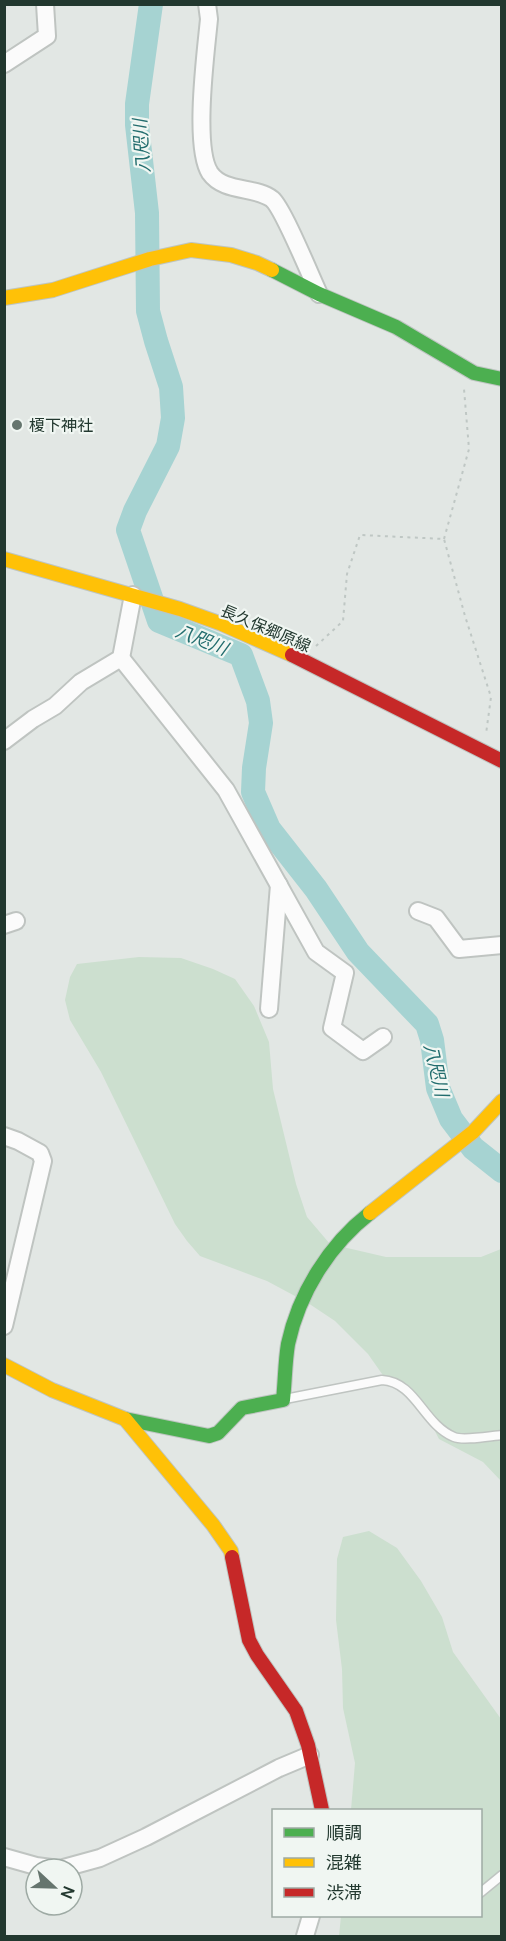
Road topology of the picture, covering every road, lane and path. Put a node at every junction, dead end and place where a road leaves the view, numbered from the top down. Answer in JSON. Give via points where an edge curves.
{"nodes":[{"id":1,"x":45,"y":4,"type":"edge"},
{"id":2,"x":207,"y":4,"type":"edge"},
{"id":3,"x":4,"y":64,"type":"edge"},
{"id":4,"x":319,"y":294,"type":"junction"},
{"id":5,"x":4,"y":298,"type":"edge"},
{"id":6,"x":461,"y":365,"type":"junction"},
{"id":7,"x":501,"y":379,"type":"edge"},
{"id":8,"x":444,"y":539,"type":"junction"},
{"id":9,"x":4,"y":559,"type":"edge"},
{"id":10,"x":133,"y":595,"type":"junction"},
{"id":11,"x":121,"y":658,"type":"junction"},
{"id":12,"x":301,"y":660,"type":"junction"},
{"id":13,"x":4,"y":741,"type":"edge"},
{"id":14,"x":484,"y":752,"type":"junction"},
{"id":15,"x":501,"y":761,"type":"edge"},
{"id":16,"x":279,"y":885,"type":"junction"},
{"id":17,"x":418,"y":911,"type":"dead end"},
{"id":18,"x":501,"y":945,"type":"edge"},
{"id":19,"x":269,"y":1009,"type":"dead end"},
{"id":20,"x":383,"y":1037,"type":"dead end"},
{"id":21,"x":501,"y":1101,"type":"edge"},
{"id":22,"x":4,"y":1136,"type":"edge"},
{"id":23,"x":4,"y":1326,"type":"edge"},
{"id":24,"x":4,"y":1365,"type":"edge"},
{"id":25,"x":283,"y":1400,"type":"junction"},
{"id":26,"x":125,"y":1419,"type":"junction"},
{"id":27,"x":501,"y":1436,"type":"edge"},
{"id":28,"x":310,"y":1755,"type":"junction"},
{"id":29,"x":322,"y":1809,"type":"edge"},
{"id":30,"x":4,"y":1857,"type":"edge"},
{"id":31,"x":84,"y":1862,"type":"edge"},
{"id":32,"x":24,"y":1863,"type":"edge"},
{"id":33,"x":501,"y":1875,"type":"edge"},
{"id":34,"x":482,"y":1891,"type":"edge"},
{"id":35,"x":311,"y":1917,"type":"edge"},
{"id":36,"x":305,"y":1936,"type":"edge"}],
"edges":[{"from":1,"to":3,"type":"street","via":[[47,36]]},
{"from":2,"to":4,"type":"street","via":[[201,108],[204,157],[211,173],[223,183],[273,200]]},
{"from":4,"to":5,"type":"street","via":[[257,262],[191,250],[53,290]]},
{"from":4,"to":6,"type":"street","via":[[396,327]]},
{"from":6,"to":7,"type":"street","via":[[474,373]]},
{"from":6,"to":8,"type":"path","via":[[469,449]]},
{"from":8,"to":12,"type":"path","via":[[360,535],[347,574],[343,621]]},
{"from":8,"to":14,"type":"path","via":[[491,697]]},
{"from":9,"to":10,"type":"street","name":"長久保郷原線"},
{"from":10,"to":11,"type":"street"},
{"from":10,"to":12,"type":"street","name":"長久保郷原線","via":[[190,613]]},
{"from":11,"to":13,"type":"street","via":[[81,682],[55,706]]},
{"from":11,"to":16,"type":"street","via":[[226,790]]},
{"from":12,"to":14,"type":"street","name":"長久保郷原線"},
{"from":14,"to":15,"type":"street","name":"長久保郷原線"},
{"from":16,"to":19,"type":"street"},
{"from":16,"to":20,"type":"street","via":[[316,952],[345,973],[332,1028],[363,1052]]},
{"from":17,"to":18,"type":"street","via":[[436,918],[459,949]]},
{"from":21,"to":25,"type":"street","via":[[473,1132],[364,1218],[325,1260],[297,1314],[288,1346]]},
{"from":22,"to":23,"type":"street","via":[[40,1153],[43,1161]]},
{"from":24,"to":26,"type":"street"},
{"from":25,"to":26,"type":"street","via":[[242,1408],[218,1433],[209,1436]]},
{"from":25,"to":27,"type":"lane","via":[[394,1380],[436,1426],[456,1438]]},
{"from":26,"to":28,"type":"street","via":[[231,1551],[249,1640],[296,1711]]},
{"from":28,"to":29,"type":"street"},
{"from":28,"to":31,"type":"street","via":[[146,1837]]},
{"from":30,"to":32,"type":"street"},
{"from":33,"to":34,"type":"lane"},
{"from":35,"to":36,"type":"street"}]}
